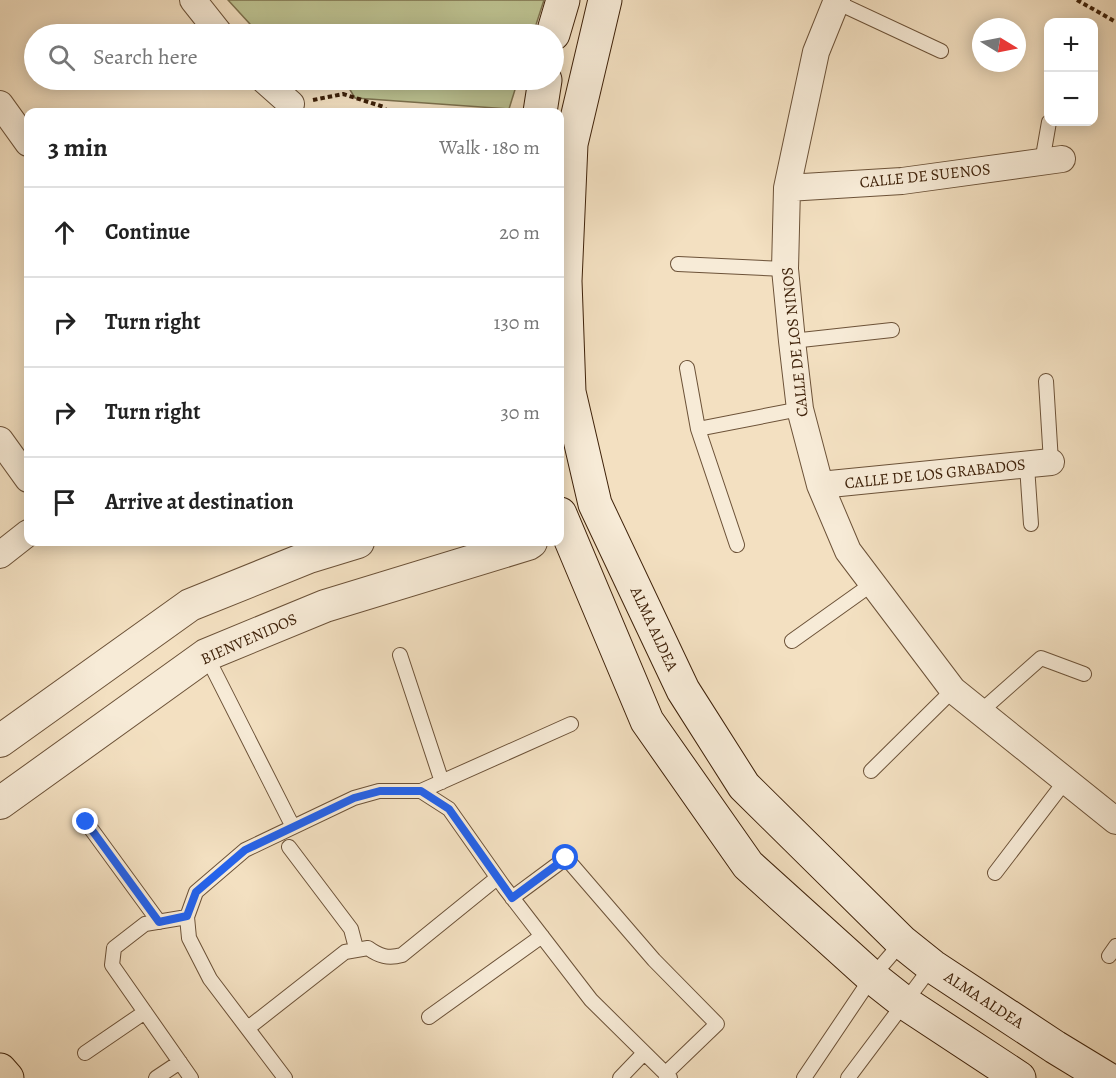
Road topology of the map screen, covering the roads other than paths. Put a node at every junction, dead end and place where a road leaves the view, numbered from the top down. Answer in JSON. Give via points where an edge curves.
{"nodes":[{"id":1,"x":193,"y":0,"type":"edge"},
{"id":2,"x":563,"y":0,"type":"edge"},
{"id":3,"x":604,"y":0,"type":"edge"},
{"id":4,"x":836,"y":1,"type":"edge"},
{"id":5,"x":212,"y":24,"type":"edge"},
{"id":6,"x":556,"y":24,"type":"edge"},
{"id":7,"x":941,"y":51,"type":"dead end"},
{"id":8,"x":275,"y":90,"type":"edge"},
{"id":9,"x":543,"y":90,"type":"edge"},
{"id":10,"x":0,"y":104,"type":"edge"},
{"id":11,"x":291,"y":104,"type":"road end"},
{"id":12,"x":541,"y":108,"type":"edge"},
{"id":13,"x":1049,"y":126,"type":"edge"},
{"id":14,"x":24,"y":137,"type":"edge"},
{"id":15,"x":565,"y":143,"type":"edge"},
{"id":16,"x":1052,"y":160,"type":"joint"},
{"id":17,"x":787,"y":188,"type":"junction"},
{"id":18,"x":678,"y":264,"type":"dead end"},
{"id":19,"x":785,"y":269,"type":"junction"},
{"id":20,"x":892,"y":330,"type":"dead end"},
{"id":21,"x":792,"y":341,"type":"junction"},
{"id":22,"x":687,"y":368,"type":"dead end"},
{"id":23,"x":1046,"y":381,"type":"dead end"},
{"id":24,"x":800,"y":409,"type":"junction"},
{"id":25,"x":698,"y":429,"type":"junction"},
{"id":26,"x":0,"y":440,"type":"edge"},
{"id":27,"x":1039,"y":464,"type":"junction"},
{"id":28,"x":24,"y":473,"type":"edge"},
{"id":29,"x":820,"y":485,"type":"junction"},
{"id":30,"x":595,"y":504,"type":"junction"},
{"id":31,"x":564,"y":513,"type":"edge"},
{"id":32,"x":564,"y":524,"type":"edge"},
{"id":33,"x":1031,"y":524,"type":"dead end"},
{"id":34,"x":24,"y":536,"type":"edge"},
{"id":35,"x":737,"y":545,"type":"dead end"},
{"id":36,"x":344,"y":546,"type":"edge"},
{"id":37,"x":521,"y":546,"type":"edge"},
{"id":38,"x":0,"y":555,"type":"edge"},
{"id":39,"x":872,"y":584,"type":"junction"},
{"id":40,"x":792,"y":641,"type":"dead end"},
{"id":41,"x":206,"y":655,"type":"junction"},
{"id":42,"x":400,"y":655,"type":"dead end"},
{"id":43,"x":1084,"y":674,"type":"dead end"},
{"id":44,"x":953,"y":690,"type":"junction"},
{"id":45,"x":980,"y":712,"type":"junction"},
{"id":46,"x":571,"y":724,"type":"dead end"},
{"id":47,"x":0,"y":741,"type":"edge"},
{"id":48,"x":871,"y":771,"type":"dead end"},
{"id":49,"x":1066,"y":780,"type":"junction"},
{"id":50,"x":442,"y":782,"type":"junction"},
{"id":51,"x":421,"y":791,"type":"junction"},
{"id":52,"x":0,"y":803,"type":"edge"},
{"id":53,"x":1116,"y":821,"type":"edge"},
{"id":54,"x":86,"y":822,"type":"dead end"},
{"id":55,"x":293,"y":827,"type":"junction"},
{"id":56,"x":289,"y":847,"type":"dead end"},
{"id":57,"x":995,"y":873,"type":"dead end"},
{"id":58,"x":497,"y":878,"type":"junction"},
{"id":59,"x":512,"y":898,"type":"junction"},
{"id":60,"x":187,"y":916,"type":"junction"},
{"id":61,"x":159,"y":922,"type":"junction"},
{"id":62,"x":542,"y":936,"type":"junction"},
{"id":63,"x":902,"y":942,"type":"junction"},
{"id":64,"x":356,"y":948,"type":"junction"},
{"id":65,"x":932,"y":966,"type":"junction"},
{"id":66,"x":872,"y":977,"type":"junction"},
{"id":67,"x":905,"y":1003,"type":"junction"},
{"id":68,"x":145,"y":1012,"type":"junction"},
{"id":69,"x":429,"y":1017,"type":"dead end"},
{"id":70,"x":248,"y":1028,"type":"junction"},
{"id":71,"x":85,"y":1053,"type":"dead end"},
{"id":72,"x":644,"y":1053,"type":"junction"},
{"id":73,"x":180,"y":1062,"type":"junction"},
{"id":74,"x":0,"y":1070,"type":"edge"},
{"id":75,"x":279,"y":1076,"type":"edge"},
{"id":76,"x":667,"y":1076,"type":"edge"},
{"id":77,"x":7,"y":1078,"type":"edge"},
{"id":78,"x":156,"y":1078,"type":"edge"},
{"id":79,"x":191,"y":1078,"type":"edge"},
{"id":80,"x":620,"y":1078,"type":"edge"},
{"id":81,"x":804,"y":1078,"type":"edge"},
{"id":82,"x":848,"y":1078,"type":"edge"},
{"id":83,"x":1019,"y":1078,"type":"edge"},
{"id":84,"x":1106,"y":1078,"type":"edge"}],
"edges":[{"from":1,"to":5,"type":"street"},
{"from":2,"to":6,"type":"main road"},
{"from":3,"to":15,"type":"main road","name":"ALMA ALDEA"},
{"from":4,"to":7,"type":"lane"},
{"from":4,"to":17,"type":"street","name":"CALLE DE LOS NINOS","via":[[816,52]]},
{"from":8,"to":11,"type":"street"},
{"from":9,"to":12,"type":"main road"},
{"from":10,"to":14,"type":"street"},
{"from":13,"to":16,"type":"lane"},
{"from":15,"to":30,"type":"main road","name":"ALMA ALDEA","via":[[569,392]]},
{"from":16,"to":17,"type":"street","name":"CALLE DE SUENOS","via":[[902,181]]},
{"from":17,"to":19,"type":"street","name":"CALLE DE LOS NINOS"},
{"from":18,"to":19,"type":"lane"},
{"from":19,"to":21,"type":"street","name":"CALLE DE LOS NINOS"},
{"from":20,"to":21,"type":"lane"},
{"from":21,"to":24,"type":"street","name":"CALLE DE LOS NINOS"},
{"from":22,"to":25,"type":"lane"},
{"from":23,"to":27,"type":"lane"},
{"from":24,"to":25,"type":"lane"},
{"from":24,"to":29,"type":"street","name":"CALLE DE LOS NINOS"},
{"from":25,"to":35,"type":"lane"},
{"from":26,"to":28,"type":"street"},
{"from":27,"to":29,"type":"street","name":"CALLE DE LOS GRABADOS"},
{"from":27,"to":33,"type":"lane"},
{"from":29,"to":39,"type":"street","name":"CALLE DE LOS NINOS","via":[[848,552]]},
{"from":30,"to":31,"type":"street"},
{"from":30,"to":63,"type":"main road","name":"ALMA ALDEA","via":[[682,690],[744,786]]},
{"from":32,"to":66,"type":"main road","via":[[647,721],[748,865]]},
{"from":34,"to":38,"type":"street"},
{"from":36,"to":47,"type":"street","via":[[309,556],[190,605]]},
{"from":37,"to":41,"type":"street","name":"BIENVENIDOS","via":[[325,606]]},
{"from":39,"to":40,"type":"lane"},
{"from":39,"to":44,"type":"street","name":"CALLE DE LOS NINOS"},
{"from":41,"to":52,"type":"street","name":"BIENVENIDOS"},
{"from":41,"to":55,"type":"lane"},
{"from":42,"to":50,"type":"lane"},
{"from":43,"to":45,"type":"lane","via":[[1041,658]]},
{"from":44,"to":45,"type":"street","name":"CALLE DE LOS NINOS"},
{"from":44,"to":48,"type":"lane"},
{"from":45,"to":49,"type":"street","name":"CALLE DE LOS NINOS"},
{"from":46,"to":50,"type":"lane"},
{"from":49,"to":53,"type":"street","name":"CALLE DE LOS NINOS"},
{"from":49,"to":57,"type":"lane"},
{"from":50,"to":51,"type":"lane"},
{"from":51,"to":55,"type":"lane","via":[[380,791],[354,798]]},
{"from":51,"to":58,"type":"lane","via":[[449,809]]},
{"from":54,"to":61,"type":"lane"},
{"from":55,"to":60,"type":"lane","via":[[245,850],[196,892]]},
{"from":56,"to":64,"type":"lane","via":[[351,929]]},
{"from":58,"to":59,"type":"lane"},
{"from":58,"to":64,"type":"lane","via":[[402,955],[379,956],[368,948]]},
{"from":59,"to":62,"type":"lane"},
{"from":59,"to":76,"type":"lane","via":[[566,858],[654,960],[717,1024]]},
{"from":60,"to":61,"type":"lane"},
{"from":60,"to":70,"type":"lane","via":[[189,938],[210,979]]},
{"from":61,"to":68,"type":"lane","via":[[145,924],[114,948],[112,965]]},
{"from":62,"to":69,"type":"lane"},
{"from":62,"to":72,"type":"lane","via":[[591,1000]]},
{"from":63,"to":65,"type":"main road","name":"ALMA ALDEA"},
{"from":63,"to":66,"type":"lane"},
{"from":64,"to":70,"type":"lane","via":[[345,951]]},
{"from":65,"to":67,"type":"lane"},
{"from":65,"to":84,"type":"main road","name":"ALMA ALDEA"},
{"from":66,"to":67,"type":"main road"},
{"from":66,"to":81,"type":"lane"},
{"from":67,"to":82,"type":"lane"},
{"from":67,"to":83,"type":"main road"},
{"from":68,"to":71,"type":"lane"},
{"from":68,"to":73,"type":"lane"},
{"from":70,"to":75,"type":"lane"},
{"from":72,"to":76,"type":"lane"},
{"from":72,"to":80,"type":"lane"},
{"from":73,"to":78,"type":"lane"},
{"from":73,"to":79,"type":"lane"},
{"from":74,"to":77,"type":"main road"}]}
